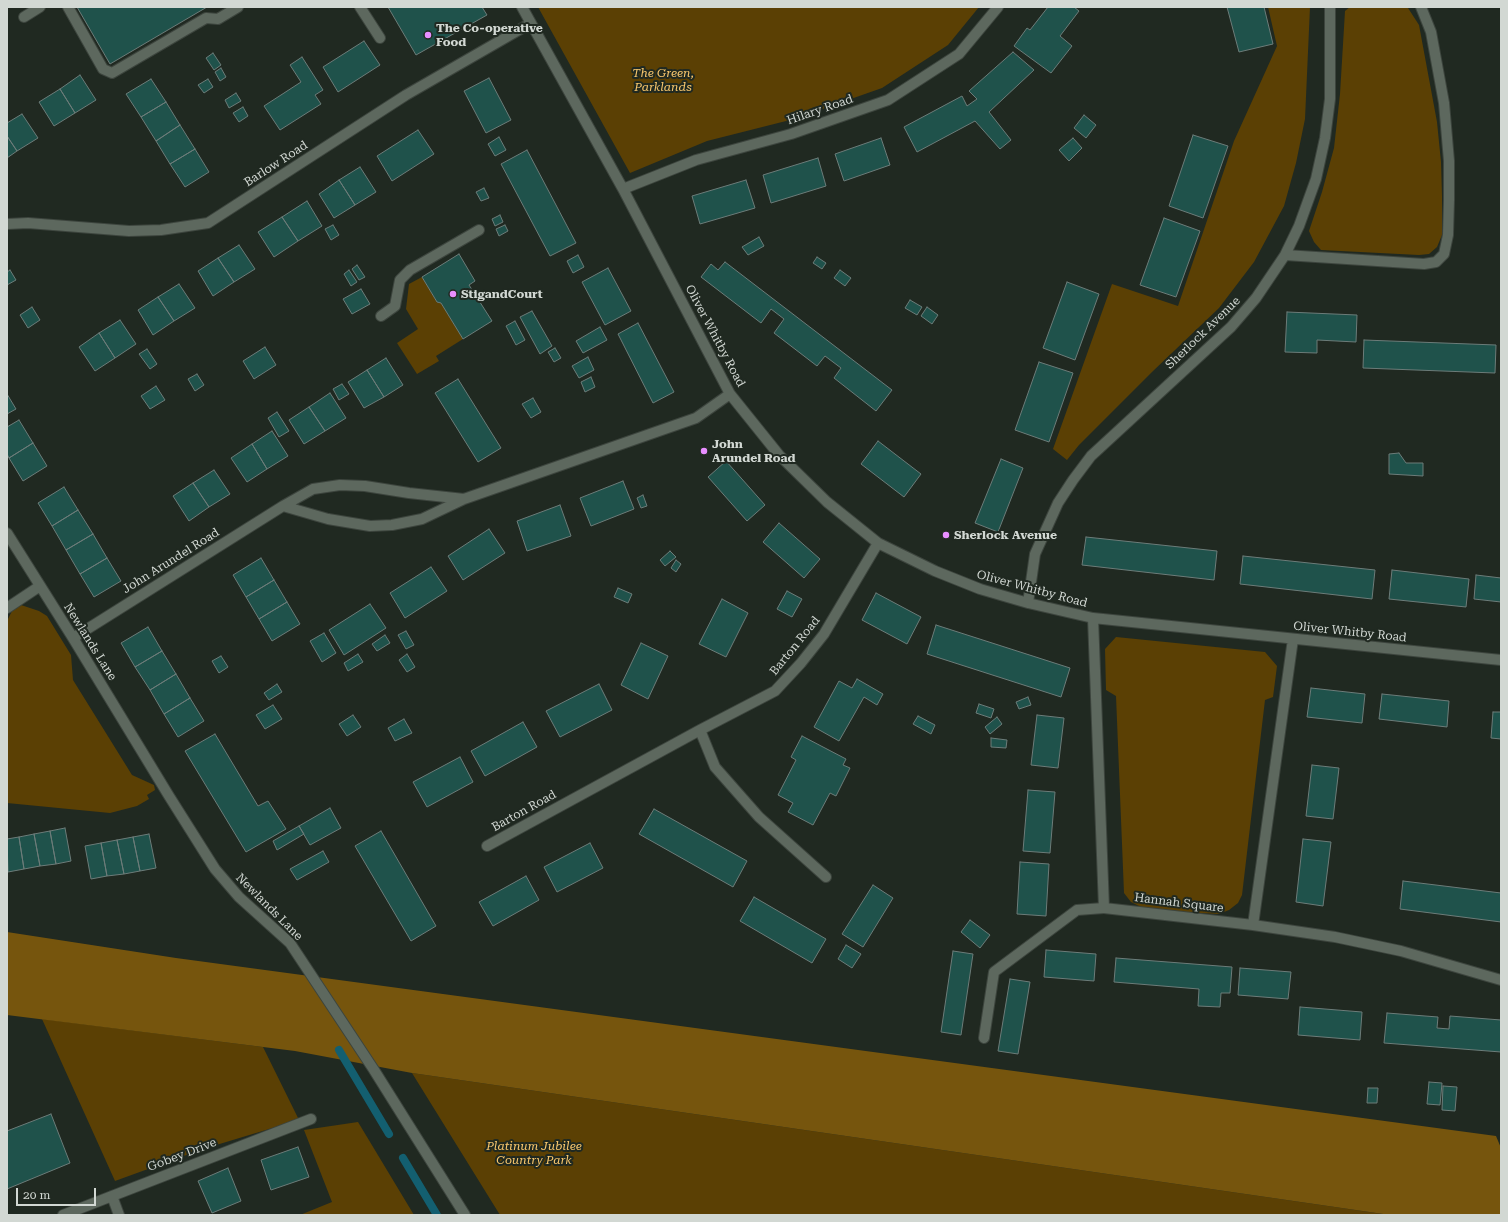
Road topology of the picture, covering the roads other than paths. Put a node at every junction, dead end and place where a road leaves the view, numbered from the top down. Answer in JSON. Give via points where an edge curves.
{"nodes":[{"id":1,"x":40,"y":7,"type":"edge"},
{"id":2,"x":68,"y":7,"type":"edge"},
{"id":3,"x":238,"y":7,"type":"edge"},
{"id":4,"x":360,"y":7,"type":"edge"},
{"id":5,"x":522,"y":7,"type":"edge"},
{"id":6,"x":998,"y":7,"type":"edge"},
{"id":7,"x":1330,"y":7,"type":"edge"},
{"id":8,"x":1421,"y":7,"type":"edge"},
{"id":9,"x":24,"y":17,"type":"dead end"},
{"id":10,"x":531,"y":23,"type":"junction"},
{"id":11,"x":380,"y":38,"type":"dead end"},
{"id":12,"x":623,"y":189,"type":"junction"},
{"id":13,"x":7,"y":224,"type":"edge"},
{"id":14,"x":479,"y":230,"type":"dead end"},
{"id":15,"x":1285,"y":255,"type":"junction"},
{"id":16,"x":381,"y":316,"type":"dead end"},
{"id":17,"x":730,"y":394,"type":"junction"},
{"id":18,"x":464,"y":499,"type":"junction"},
{"id":19,"x":283,"y":506,"type":"junction"},
{"id":20,"x":7,"y":533,"type":"edge"},
{"id":21,"x":878,"y":543,"type":"junction"},
{"id":22,"x":40,"y":586,"type":"junction"},
{"id":23,"x":1028,"y":604,"type":"junction"},
{"id":24,"x":7,"y":608,"type":"edge"},
{"id":25,"x":1093,"y":618,"type":"junction"},
{"id":26,"x":73,"y":638,"type":"junction"},
{"id":27,"x":1293,"y":639,"type":"junction"},
{"id":28,"x":1501,"y":660,"type":"edge"},
{"id":29,"x":700,"y":730,"type":"junction"},
{"id":30,"x":487,"y":846,"type":"dead end"},
{"id":31,"x":826,"y":877,"type":"dead end"},
{"id":32,"x":1104,"y":908,"type":"junction"},
{"id":33,"x":1253,"y":925,"type":"junction"},
{"id":34,"x":1501,"y":980,"type":"edge"},
{"id":35,"x":984,"y":1038,"type":"dead end"},
{"id":36,"x":311,"y":1119,"type":"dead end"},
{"id":37,"x":112,"y":1196,"type":"junction"},
{"id":38,"x":63,"y":1215,"type":"edge"},
{"id":39,"x":119,"y":1215,"type":"edge"},
{"id":40,"x":466,"y":1215,"type":"edge"}],
"edges":[{"from":1,"to":9,"type":"street"},
{"from":2,"to":3,"type":"street","via":[[103,69],[112,73],[206,18],[218,19]]},
{"from":4,"to":11,"type":"street"},
{"from":5,"to":10,"type":"street","name":"Oliver Whitby Road"},
{"from":6,"to":12,"type":"street","name":"Hilary Road","via":[[959,54],[888,100],[792,134],[696,160]]},
{"from":7,"to":15,"type":"street","name":"Sherlock Avenue","via":[[1330,99],[1325,138],[1316,179],[1299,226]]},
{"from":8,"to":15,"type":"street","via":[[1431,32],[1444,103],[1449,161],[1449,200],[1448,235],[1444,254],[1436,262],[1424,264]]},
{"from":10,"to":12,"type":"street","name":"Oliver Whitby Road"},
{"from":10,"to":13,"type":"street","name":"Barlow Road","via":[[406,95],[208,223],[160,230],[129,231],[28,223]]},
{"from":12,"to":17,"type":"street","name":"Oliver Whitby Road"},
{"from":14,"to":16,"type":"street","via":[[410,270],[400,280],[395,306]]},
{"from":15,"to":23,"type":"street","name":"Sherlock Avenue","via":[[1256,298],[1231,327],[1091,456],[1073,480],[1058,503],[1035,554]]},
{"from":17,"to":18,"type":"street","name":"John Arundel Road","via":[[696,418]]},
{"from":17,"to":21,"type":"street","name":"Oliver Whitby Road","via":[[779,454],[827,502]]},
{"from":18,"to":19,"type":"street","name":"John Arundel Road","via":[[340,485],[313,489]]},
{"from":18,"to":19,"type":"street","name":"John Arundel Road","via":[[422,519],[370,526],[328,520]]},
{"from":19,"to":26,"type":"street","name":"John Arundel Road"},
{"from":20,"to":22,"type":"street","name":"Newlands Lane"},
{"from":21,"to":23,"type":"street","name":"Oliver Whitby Road","via":[[980,590]]},
{"from":21,"to":29,"type":"street","name":"Barton Road","via":[[824,634],[775,691]]},
{"from":22,"to":24,"type":"street"},
{"from":22,"to":26,"type":"street","name":"Newlands Lane"},
{"from":23,"to":25,"type":"street","name":"Oliver Whitby Road"},
{"from":25,"to":27,"type":"street","name":"Oliver Whitby Road"},
{"from":25,"to":32,"type":"street"},
{"from":26,"to":40,"type":"street","name":"Newlands Lane","via":[[216,869],[239,897],[290,943]]},
{"from":27,"to":28,"type":"street","name":"Oliver Whitby Road"},
{"from":27,"to":33,"type":"street"},
{"from":29,"to":30,"type":"street","name":"Barton Road"},
{"from":29,"to":31,"type":"street","via":[[715,767],[759,817]]},
{"from":32,"to":33,"type":"street","name":"Hannah Square"},
{"from":32,"to":35,"type":"street","name":"Hannah Square","via":[[1077,910],[994,972]]},
{"from":33,"to":34,"type":"street","name":"Hannah Square","via":[[1335,937],[1401,951]]},
{"from":36,"to":37,"type":"street","name":"Gobey Drive"},
{"from":37,"to":38,"type":"street","name":"Gobey Drive"},
{"from":37,"to":39,"type":"street"}]}
